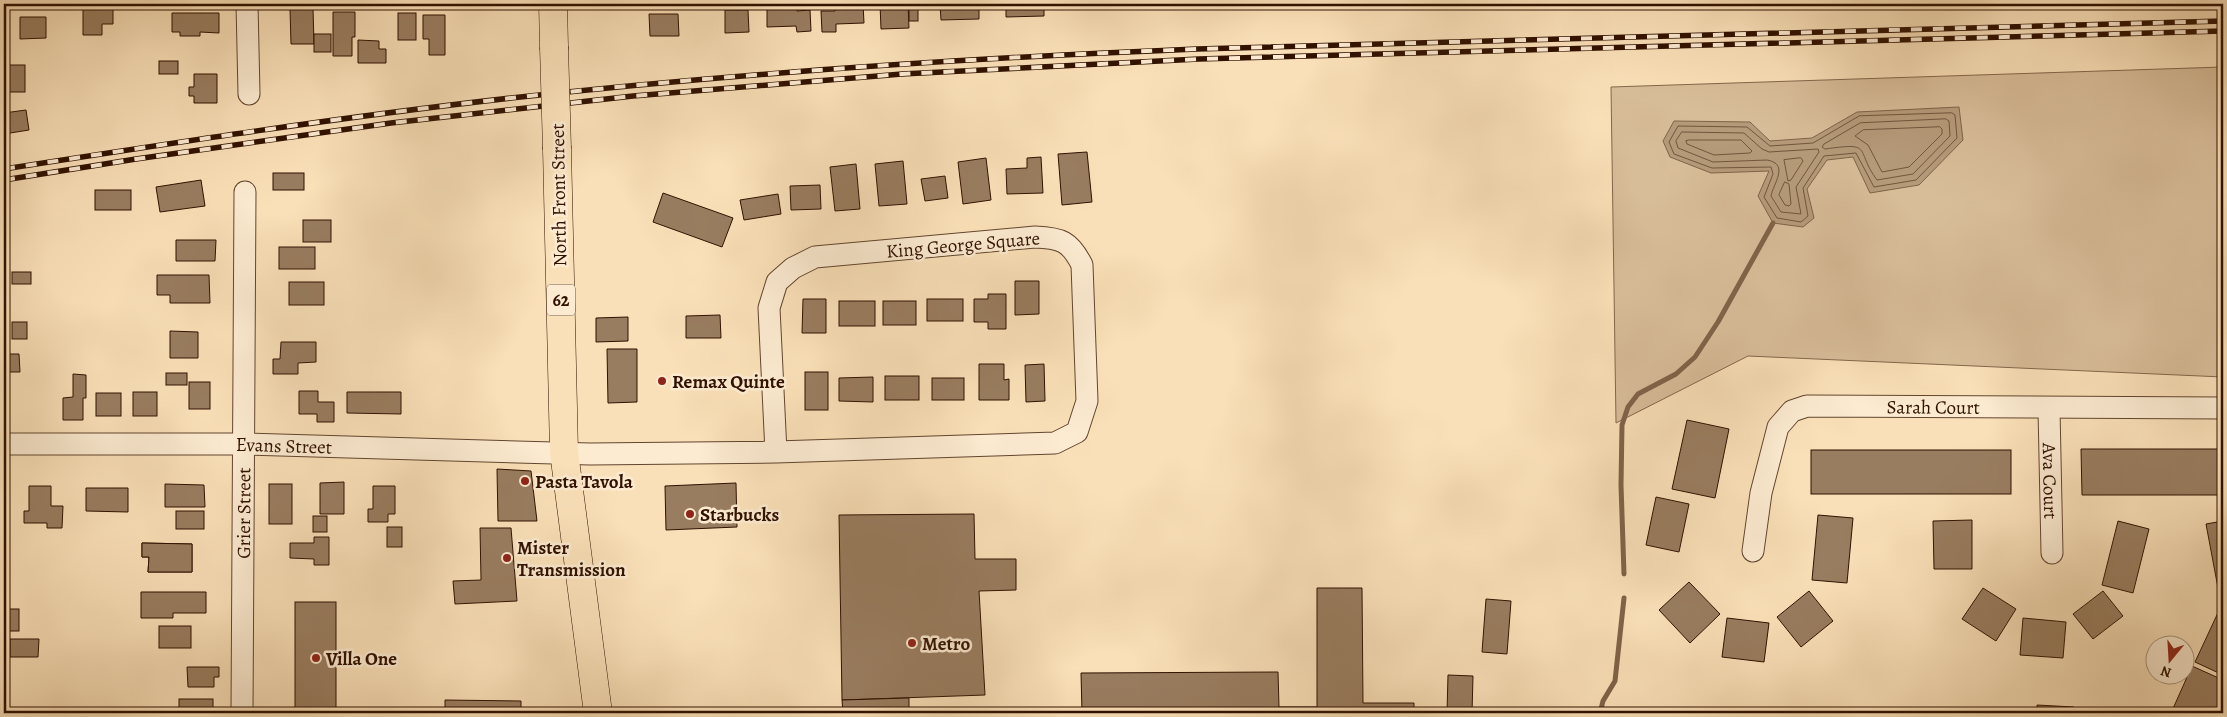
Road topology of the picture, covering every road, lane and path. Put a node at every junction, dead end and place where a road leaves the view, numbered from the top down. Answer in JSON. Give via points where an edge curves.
{"nodes":[{"id":1,"x":247,"y":4,"type":"edge"},
{"id":2,"x":553,"y":4,"type":"edge"},
{"id":3,"x":249,"y":94,"type":"dead end"},
{"id":4,"x":245,"y":192,"type":"dead end"},
{"id":5,"x":2223,"y":408,"type":"edge"},
{"id":6,"x":2049,"y":409,"type":"junction"},
{"id":7,"x":4,"y":444,"type":"edge"},
{"id":8,"x":243,"y":444,"type":"junction"},
{"id":9,"x":564,"y":452,"type":"junction"},
{"id":10,"x":776,"y":452,"type":"junction"},
{"id":11,"x":1753,"y":551,"type":"dead end"},
{"id":12,"x":2052,"y":553,"type":"dead end"},
{"id":13,"x":242,"y":713,"type":"edge"},
{"id":14,"x":598,"y":713,"type":"edge"}],
"edges":[{"from":1,"to":3,"type":"street"},
{"from":2,"to":9,"type":"main road","name":"North Front Street","number":"62","bridge":true},
{"from":4,"to":8,"type":"street","name":"Grier Street"},
{"from":5,"to":6,"type":"street","name":"Sarah Court"},
{"from":6,"to":11,"type":"street","name":"Sarah Court","via":[[1807,406],[1792,411],[1778,427],[1762,493]]},
{"from":6,"to":12,"type":"street","name":"Ava Court"},
{"from":7,"to":8,"type":"street","name":"Evans Street"},
{"from":8,"to":9,"type":"street","name":"Evans Street"},
{"from":8,"to":13,"type":"street","name":"Grier Street"},
{"from":9,"to":10,"type":"street","name":"King George Square"},
{"from":9,"to":14,"type":"main road","name":"North Front Street","number":"62"},
{"from":10,"to":10,"type":"street","name":"King George Square","via":[[770,308],[777,282],[793,268],[815,257],[1035,237],[1057,238],[1074,250],[1082,265],[1087,401],[1077,432],[1055,443]]}]}
